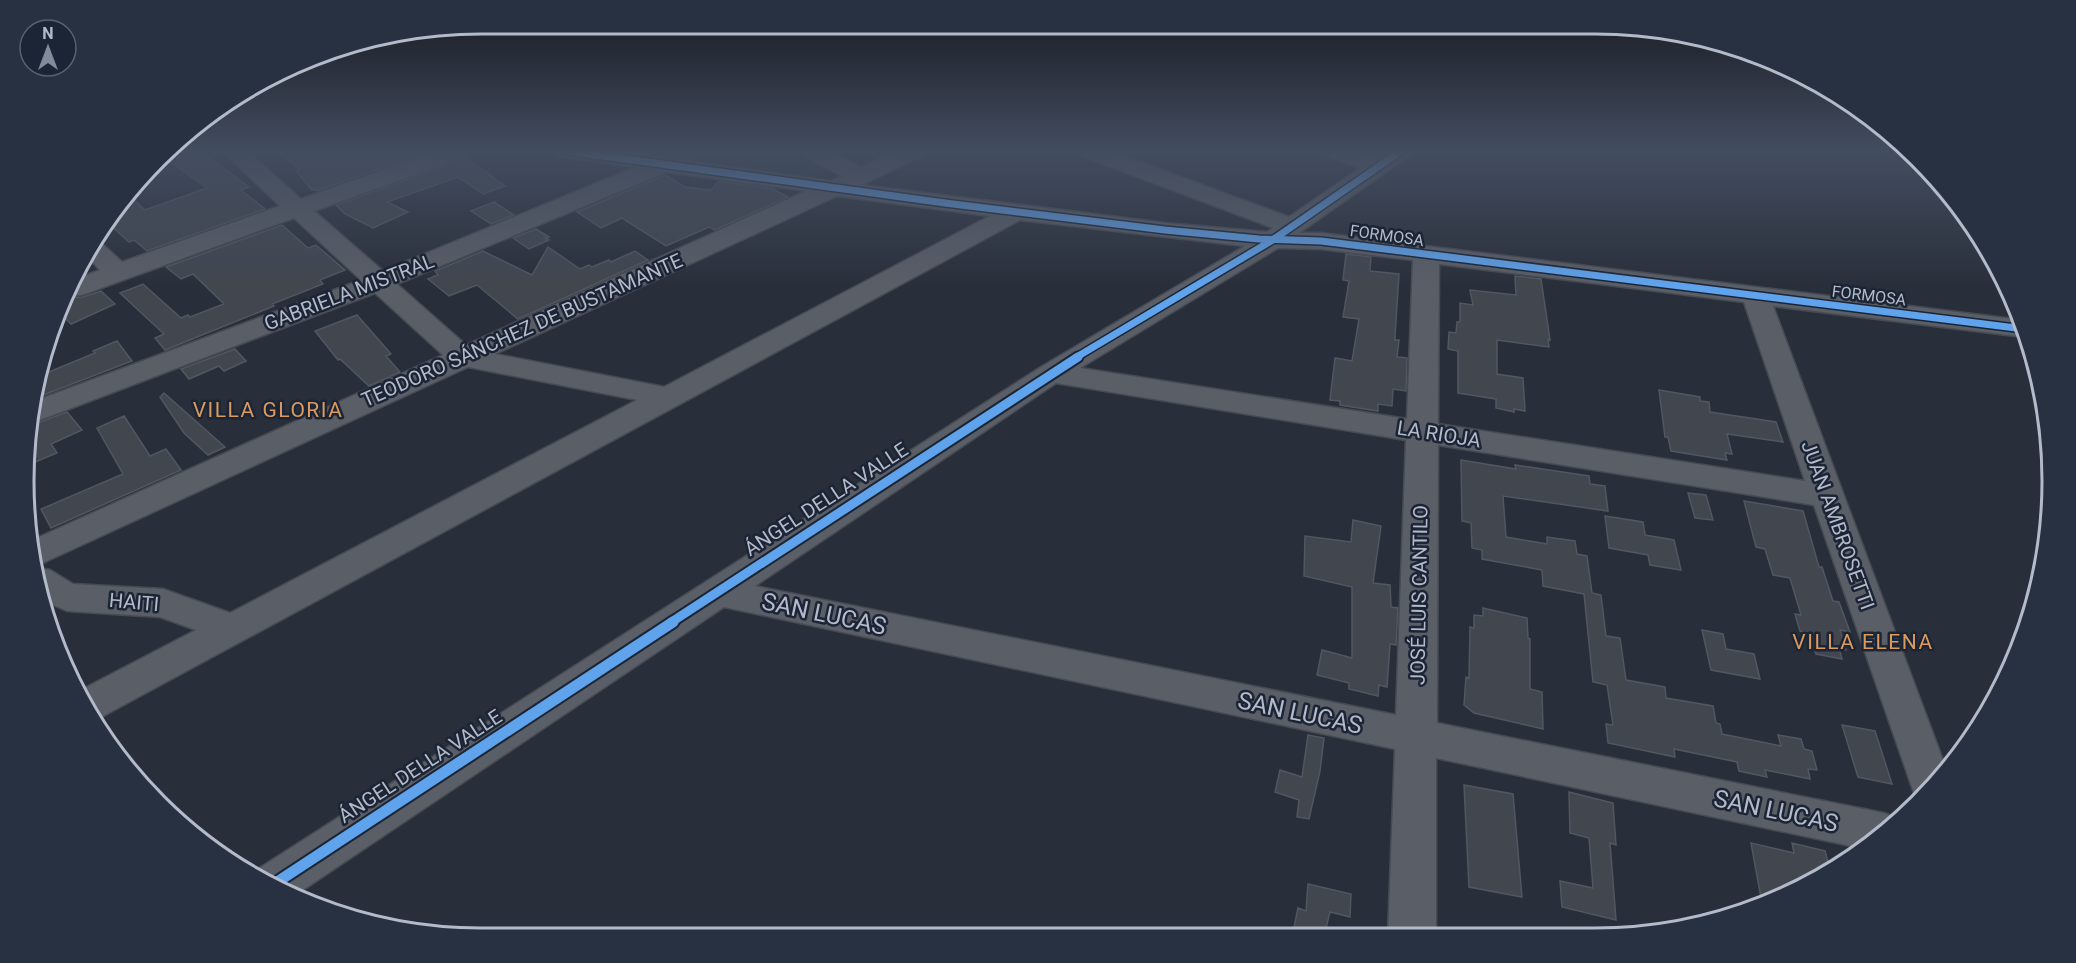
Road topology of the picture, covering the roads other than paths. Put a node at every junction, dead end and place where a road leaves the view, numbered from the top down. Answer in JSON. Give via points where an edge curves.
{"nodes":[{"id":1,"x":284,"y":196,"type":"edge"},
{"id":2,"x":332,"y":196,"type":"edge"},
{"id":3,"x":586,"y":196,"type":"edge"},
{"id":4,"x":819,"y":196,"type":"edge"},
{"id":5,"x":882,"y":196,"type":"edge"},
{"id":6,"x":1193,"y":196,"type":"edge"},
{"id":7,"x":1336,"y":196,"type":"edge"},
{"id":8,"x":298,"y":208,"type":"junction"},
{"id":9,"x":1017,"y":212,"type":"junction"},
{"id":10,"x":1281,"y":234,"type":"junction"},
{"id":11,"x":98,"y":252,"type":"edge"},
{"id":12,"x":1426,"y":255,"type":"junction"},
{"id":13,"x":117,"y":273,"type":"junction"},
{"id":14,"x":379,"y":282,"type":"junction"},
{"id":15,"x":80,"y":286,"type":"edge"},
{"id":16,"x":1756,"y":297,"type":"junction"},
{"id":17,"x":2014,"y":328,"type":"edge"},
{"id":18,"x":463,"y":357,"type":"junction"},
{"id":19,"x":1051,"y":373,"type":"junction"},
{"id":20,"x":668,"y":397,"type":"junction"},
{"id":21,"x":40,"y":410,"type":"edge"},
{"id":22,"x":1422,"y":432,"type":"junction"},
{"id":23,"x":1827,"y":496,"type":"junction"},
{"id":24,"x":40,"y":551,"type":"edge"},
{"id":25,"x":47,"y":586,"type":"edge"},
{"id":26,"x":717,"y":592,"type":"junction"},
{"id":27,"x":231,"y":628,"type":"junction"},
{"id":28,"x":93,"y":703,"type":"edge"},
{"id":29,"x":1416,"y":737,"type":"junction"},
{"id":30,"x":1928,"y":779,"type":"edge"},
{"id":31,"x":1872,"y":832,"type":"edge"},
{"id":32,"x":280,"y":880,"type":"edge"},
{"id":33,"x":1412,"y":928,"type":"edge"}],
"edges":[{"from":1,"to":8,"type":"street"},
{"from":2,"to":8,"type":"street"},
{"from":3,"to":14,"type":"street","name":"GABRIELA MISTRAL"},
{"from":4,"to":18,"type":"street","name":"TEODORO SÁNCHEZ DE BUSTAMANTE"},
{"from":5,"to":9,"type":"street","name":"FORMOSA"},
{"from":6,"to":10,"type":"street"},
{"from":7,"to":10,"type":"street","name":"ÁNGEL DELLA VALLE"},
{"from":8,"to":13,"type":"street"},
{"from":8,"to":14,"type":"street"},
{"from":9,"to":10,"type":"street","name":"FORMOSA"},
{"from":9,"to":20,"type":"street"},
{"from":10,"to":12,"type":"street","name":"FORMOSA"},
{"from":10,"to":19,"type":"street","name":"ÁNGEL DELLA VALLE"},
{"from":11,"to":13,"type":"street"},
{"from":12,"to":16,"type":"street","name":"FORMOSA"},
{"from":12,"to":22,"type":"street","name":"JOSÉ LUIS CANTILO"},
{"from":13,"to":15,"type":"street"},
{"from":14,"to":18,"type":"street"},
{"from":14,"to":21,"type":"street","name":"GABRIELA MISTRAL"},
{"from":16,"to":17,"type":"street","name":"FORMOSA"},
{"from":16,"to":23,"type":"street","name":"JUAN AMBROSETTI"},
{"from":18,"to":20,"type":"street"},
{"from":18,"to":24,"type":"street","name":"TEODORO SÁNCHEZ DE BUSTAMANTE"},
{"from":19,"to":22,"type":"street","name":"LA RIOJA"},
{"from":19,"to":26,"type":"street","name":"ÁNGEL DELLA VALLE"},
{"from":20,"to":27,"type":"street"},
{"from":22,"to":23,"type":"street","name":"LA RIOJA"},
{"from":22,"to":29,"type":"street","name":"JOSÉ LUIS CANTILO"},
{"from":23,"to":30,"type":"street","name":"JUAN AMBROSETTI"},
{"from":25,"to":27,"type":"street","name":"HAITI","via":[[67,597],[163,603]]},
{"from":26,"to":29,"type":"street","name":"SAN LUCAS"},
{"from":26,"to":32,"type":"street","name":"ÁNGEL DELLA VALLE"},
{"from":27,"to":28,"type":"street"},
{"from":29,"to":31,"type":"street","name":"SAN LUCAS"},
{"from":29,"to":33,"type":"street","name":"JOSÉ LUIS CANTILO"}]}
